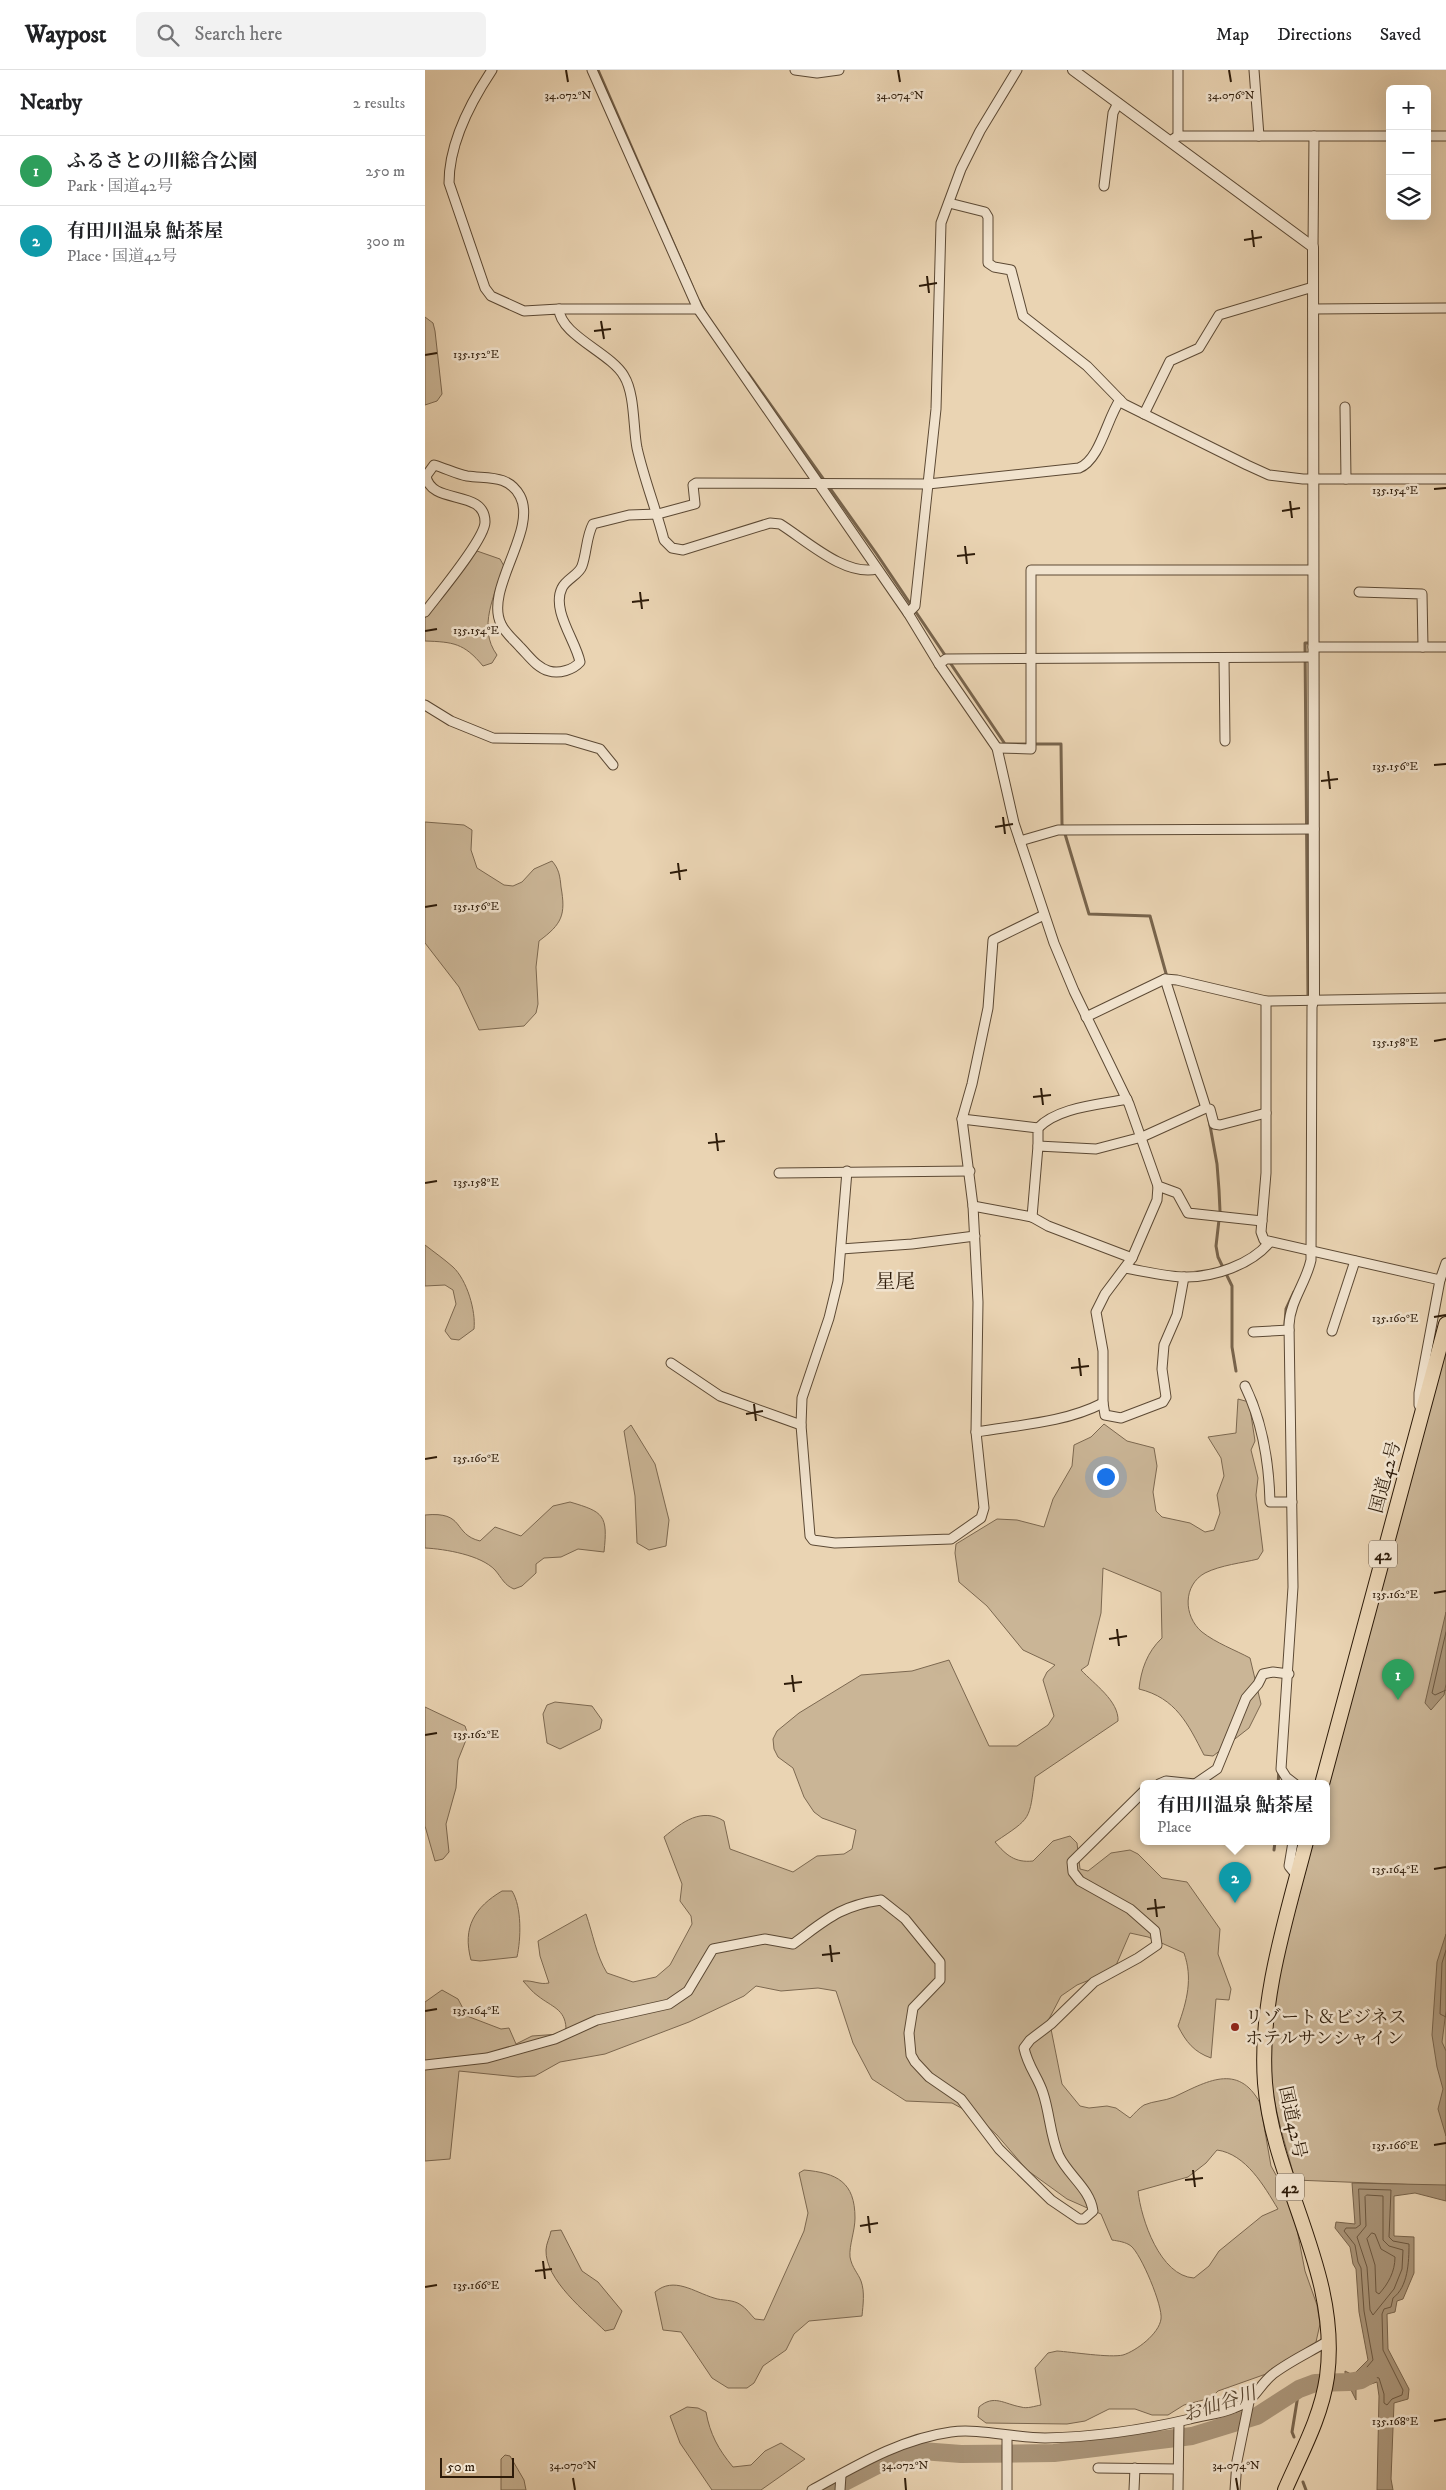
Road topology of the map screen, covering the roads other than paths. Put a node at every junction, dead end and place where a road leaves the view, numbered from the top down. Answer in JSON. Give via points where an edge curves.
{"nodes":[{"id":1,"x":492,"y":70,"type":"edge"},
{"id":2,"x":592,"y":70,"type":"edge"},
{"id":3,"x":795,"y":70,"type":"edge"},
{"id":4,"x":839,"y":70,"type":"edge"},
{"id":5,"x":1017,"y":70,"type":"edge"},
{"id":6,"x":1073,"y":70,"type":"edge"},
{"id":7,"x":1178,"y":70,"type":"edge"},
{"id":8,"x":1254,"y":70,"type":"edge"},
{"id":9,"x":1118,"y":103,"type":"junction"},
{"id":10,"x":1259,"y":136,"type":"junction"},
{"id":11,"x":1314,"y":136,"type":"junction"},
{"id":12,"x":1386,"y":136,"type":"edge"},
{"id":13,"x":1431,"y":136,"type":"edge"},
{"id":14,"x":1446,"y":136,"type":"edge"},
{"id":15,"x":1174,"y":138,"type":"junction"},
{"id":16,"x":1105,"y":186,"type":"dead end"},
{"id":17,"x":949,"y":203,"type":"junction"},
{"id":18,"x":1313,"y":247,"type":"junction"},
{"id":19,"x":1313,"y":287,"type":"junction"},
{"id":20,"x":1446,"y":308,"type":"edge"},
{"id":21,"x":559,"y":309,"type":"junction"},
{"id":22,"x":698,"y":309,"type":"junction"},
{"id":23,"x":1313,"y":309,"type":"junction"},
{"id":24,"x":1120,"y":400,"type":"junction"},
{"id":25,"x":1345,"y":407,"type":"dead end"},
{"id":26,"x":1144,"y":414,"type":"junction"},
{"id":27,"x":1446,"y":478,"type":"edge"},
{"id":28,"x":1313,"y":479,"type":"junction"},
{"id":29,"x":1346,"y":479,"type":"junction"},
{"id":30,"x":928,"y":484,"type":"junction"},
{"id":31,"x":819,"y":485,"type":"junction"},
{"id":32,"x":658,"y":514,"type":"junction"},
{"id":33,"x":877,"y":569,"type":"junction"},
{"id":34,"x":1313,"y":570,"type":"junction"},
{"id":35,"x":1359,"y":592,"type":"dead end"},
{"id":36,"x":425,"y":612,"type":"edge"},
{"id":37,"x":908,"y":613,"type":"junction"},
{"id":38,"x":1423,"y":647,"type":"junction"},
{"id":39,"x":1446,"y":647,"type":"edge"},
{"id":40,"x":1313,"y":652,"type":"junction"},
{"id":41,"x":1032,"y":658,"type":"junction"},
{"id":42,"x":1224,"y":658,"type":"junction"},
{"id":43,"x":939,"y":664,"type":"junction"},
{"id":44,"x":425,"y":705,"type":"edge"},
{"id":45,"x":1225,"y":741,"type":"dead end"},
{"id":46,"x":997,"y":748,"type":"junction"},
{"id":47,"x":613,"y":765,"type":"dead end"},
{"id":48,"x":1314,"y":829,"type":"junction"},
{"id":49,"x":1020,"y":840,"type":"junction"},
{"id":50,"x":1044,"y":915,"type":"junction"},
{"id":51,"x":1165,"y":980,"type":"junction"},
{"id":52,"x":1446,"y":998,"type":"edge"},
{"id":53,"x":1314,"y":1000,"type":"junction"},
{"id":54,"x":1266,"y":1001,"type":"junction"},
{"id":55,"x":1086,"y":1016,"type":"junction"},
{"id":56,"x":1127,"y":1099,"type":"junction"},
{"id":57,"x":1205,"y":1108,"type":"junction"},
{"id":58,"x":1266,"y":1114,"type":"junction"},
{"id":59,"x":962,"y":1120,"type":"junction"},
{"id":60,"x":1038,"y":1128,"type":"junction"},
{"id":61,"x":1141,"y":1137,"type":"junction"},
{"id":62,"x":1037,"y":1146,"type":"junction"},
{"id":63,"x":847,"y":1171,"type":"junction"},
{"id":64,"x":970,"y":1171,"type":"junction"},
{"id":65,"x":779,"y":1173,"type":"dead end"},
{"id":66,"x":1159,"y":1186,"type":"junction"},
{"id":67,"x":973,"y":1206,"type":"junction"},
{"id":68,"x":1032,"y":1217,"type":"junction"},
{"id":69,"x":1262,"y":1221,"type":"junction"},
{"id":70,"x":975,"y":1236,"type":"junction"},
{"id":71,"x":1269,"y":1243,"type":"junction"},
{"id":72,"x":841,"y":1249,"type":"junction"},
{"id":73,"x":1311,"y":1252,"type":"junction"},
{"id":74,"x":1132,"y":1258,"type":"junction"},
{"id":75,"x":1355,"y":1262,"type":"junction"},
{"id":76,"x":1446,"y":1263,"type":"edge"},
{"id":77,"x":1125,"y":1268,"type":"junction"},
{"id":78,"x":1184,"y":1277,"type":"junction"},
{"id":79,"x":1440,"y":1280,"type":"junction"},
{"id":80,"x":1446,"y":1324,"type":"edge"},
{"id":81,"x":1289,"y":1330,"type":"junction"},
{"id":82,"x":1332,"y":1331,"type":"dead end"},
{"id":83,"x":1253,"y":1332,"type":"dead end"},
{"id":84,"x":671,"y":1363,"type":"dead end"},
{"id":85,"x":1245,"y":1386,"type":"dead end"},
{"id":86,"x":1103,"y":1403,"type":"junction"},
{"id":87,"x":1423,"y":1412,"type":"junction"},
{"id":88,"x":801,"y":1425,"type":"junction"},
{"id":89,"x":976,"y":1432,"type":"junction"},
{"id":90,"x":1292,"y":1502,"type":"junction"},
{"id":91,"x":1289,"y":1674,"type":"junction"},
{"id":92,"x":1200,"y":1780,"type":"edge"},
{"id":93,"x":1290,"y":1780,"type":"edge"},
{"id":94,"x":1323,"y":1780,"type":"edge"},
{"id":95,"x":1140,"y":1795,"type":"edge"},
{"id":96,"x":1292,"y":1845,"type":"edge"},
{"id":97,"x":1305,"y":1845,"type":"edge"},
{"id":98,"x":1297,"y":1876,"type":"junction"},
{"id":99,"x":425,"y":2065,"type":"edge"},
{"id":100,"x":1328,"y":2341,"type":"junction"},
{"id":101,"x":1249,"y":2402,"type":"junction"},
{"id":102,"x":1179,"y":2422,"type":"junction"},
{"id":103,"x":1007,"y":2436,"type":"junction"},
{"id":104,"x":1098,"y":2468,"type":"dead end"},
{"id":105,"x":1135,"y":2468,"type":"junction"},
{"id":106,"x":1178,"y":2469,"type":"junction"},
{"id":107,"x":841,"y":2475,"type":"junction"},
{"id":108,"x":812,"y":2490,"type":"edge"},
{"id":109,"x":840,"y":2490,"type":"edge"},
{"id":110,"x":1007,"y":2490,"type":"edge"},
{"id":111,"x":1134,"y":2490,"type":"edge"},
{"id":112,"x":1178,"y":2490,"type":"edge"},
{"id":113,"x":1235,"y":2490,"type":"edge"},
{"id":114,"x":1285,"y":2490,"type":"edge"}],
"edges":[{"from":1,"to":21,"type":"street","via":[[472,100],[449,164],[449,182],[485,288],[491,296],[524,311]]},
{"from":2,"to":22,"type":"street"},
{"from":3,"to":4,"type":"street","via":[[813,73]]},
{"from":5,"to":17,"type":"street","via":[[980,131]]},
{"from":6,"to":9,"type":"street"},
{"from":7,"to":15,"type":"street"},
{"from":8,"to":10,"type":"street"},
{"from":9,"to":15,"type":"street"},
{"from":9,"to":16,"type":"street","via":[[1113,112]]},
{"from":10,"to":11,"type":"street"},
{"from":10,"to":15,"type":"street"},
{"from":11,"to":12,"type":"street"},
{"from":11,"to":18,"type":"street"},
{"from":13,"to":14,"type":"street"},
{"from":15,"to":18,"type":"street"},
{"from":17,"to":24,"type":"street","via":[[985,212],[988,217],[988,263],[1011,270],[1023,316],[1087,366]]},
{"from":17,"to":30,"type":"street","via":[[940,230],[937,409]]},
{"from":18,"to":19,"type":"street"},
{"from":19,"to":23,"type":"street"},
{"from":19,"to":26,"type":"street","via":[[1219,315],[1199,348],[1169,361]]},
{"from":20,"to":23,"type":"street"},
{"from":21,"to":22,"type":"street"},
{"from":21,"to":32,"type":"street","via":[[565,325],[614,364],[625,377],[637,448]]},
{"from":22,"to":31,"type":"street"},
{"from":23,"to":28,"type":"street"},
{"from":24,"to":26,"type":"street"},
{"from":24,"to":30,"type":"street","via":[[1093,456],[1082,467]]},
{"from":25,"to":29,"type":"street"},
{"from":26,"to":28,"type":"street","via":[[1269,475]]},
{"from":27,"to":29,"type":"street"},
{"from":28,"to":29,"type":"street"},
{"from":28,"to":34,"type":"street"},
{"from":30,"to":31,"type":"street"},
{"from":30,"to":37,"type":"street","via":[[915,606]]},
{"from":31,"to":32,"type":"street","via":[[696,483],[693,484],[695,504]]},
{"from":31,"to":33,"type":"street"},
{"from":32,"to":33,"type":"street","via":[[664,540],[672,548],[683,550],[701,546],[770,523],[780,524],[839,563],[853,569]]},
{"from":32,"to":36,"type":"street","via":[[629,515],[593,524],[581,569],[562,588],[560,597],[562,618],[578,650],[580,662],[576,667],[550,672],[538,667],[500,623],[499,597],[523,522],[520,496],[509,483],[499,478],[466,476],[434,465],[426,476],[427,483],[438,493],[470,500],[481,510],[485,522],[482,534]]},
{"from":33,"to":37,"type":"street"},
{"from":34,"to":40,"type":"street"},
{"from":34,"to":41,"type":"street","via":[[1031,570]]},
{"from":35,"to":38,"type":"street","via":[[1422,594]]},
{"from":37,"to":43,"type":"street"},
{"from":38,"to":39,"type":"street"},
{"from":38,"to":40,"type":"street"},
{"from":40,"to":42,"type":"street"},
{"from":40,"to":48,"type":"street"},
{"from":41,"to":42,"type":"street"},
{"from":41,"to":43,"type":"street","via":[[946,659]]},
{"from":41,"to":46,"type":"street","via":[[1031,749]]},
{"from":42,"to":45,"type":"street"},
{"from":43,"to":46,"type":"street"},
{"from":44,"to":47,"type":"street","via":[[451,721],[493,738],[566,739],[600,749]]},
{"from":46,"to":49,"type":"street"},
{"from":48,"to":49,"type":"street","via":[[1058,830]]},
{"from":48,"to":53,"type":"street"},
{"from":49,"to":50,"type":"street"},
{"from":50,"to":55,"type":"street"},
{"from":50,"to":59,"type":"street","via":[[993,940],[988,1008],[973,1084]]},
{"from":51,"to":54,"type":"street"},
{"from":51,"to":55,"type":"street"},
{"from":51,"to":57,"type":"street"},
{"from":52,"to":53,"type":"street"},
{"from":53,"to":54,"type":"street"},
{"from":53,"to":73,"type":"street"},
{"from":54,"to":58,"type":"street"},
{"from":55,"to":56,"type":"street"},
{"from":56,"to":60,"type":"street","via":[[1063,1114],[1046,1120]]},
{"from":56,"to":61,"type":"street"},
{"from":57,"to":58,"type":"street","via":[[1210,1109],[1217,1125]]},
{"from":57,"to":61,"type":"street"},
{"from":58,"to":69,"type":"street"},
{"from":59,"to":60,"type":"street"},
{"from":59,"to":64,"type":"street"},
{"from":60,"to":62,"type":"street"},
{"from":61,"to":62,"type":"street","via":[[1096,1149]]},
{"from":61,"to":66,"type":"street"},
{"from":62,"to":68,"type":"street"},
{"from":63,"to":64,"type":"street"},
{"from":63,"to":65,"type":"street"},
{"from":63,"to":72,"type":"street"},
{"from":64,"to":67,"type":"street"},
{"from":66,"to":69,"type":"street","via":[[1177,1193],[1188,1214]]},
{"from":66,"to":74,"type":"street","via":[[1157,1200]]},
{"from":67,"to":68,"type":"street"},
{"from":67,"to":70,"type":"street"},
{"from":68,"to":74,"type":"street"},
{"from":69,"to":71,"type":"street","via":[[1262,1236]]},
{"from":70,"to":72,"type":"street"},
{"from":70,"to":89,"type":"street","via":[[978,1302]]},
{"from":71,"to":73,"type":"street"},
{"from":71,"to":78,"type":"street","via":[[1242,1263],[1210,1274]]},
{"from":72,"to":88,"type":"street","via":[[834,1299],[802,1398]]},
{"from":73,"to":75,"type":"street"},
{"from":73,"to":81,"type":"street","via":[[1307,1276],[1291,1309]]},
{"from":74,"to":77,"type":"street"},
{"from":75,"to":79,"type":"street"},
{"from":75,"to":82,"type":"street"},
{"from":76,"to":79,"type":"street"},
{"from":77,"to":78,"type":"street"},
{"from":77,"to":86,"type":"street","via":[[1096,1312],[1103,1351]]},
{"from":78,"to":86,"type":"street","via":[[1177,1315],[1164,1345],[1162,1369],[1166,1397],[1163,1402],[1121,1418],[1105,1414]]},
{"from":79,"to":87,"type":"street","via":[[1419,1393]]},
{"from":80,"to":87,"type":"highway","name":"国道42号","number":"42"},
{"from":81,"to":83,"type":"street"},
{"from":81,"to":90,"type":"street"},
{"from":84,"to":88,"type":"street","via":[[719,1396]]},
{"from":85,"to":90,"type":"street","via":[[1262,1437],[1270,1502]]},
{"from":86,"to":89,"type":"street","via":[[1054,1420]]},
{"from":87,"to":94,"type":"highway","name":"国道42号","number":"42"},
{"from":88,"to":89,"type":"street","via":[[810,1536],[821,1543],[951,1539],[976,1523],[984,1508]]},
{"from":90,"to":91,"type":"street"},
{"from":91,"to":92,"type":"street","via":[[1263,1674],[1246,1698],[1217,1768]]},
{"from":91,"to":93,"type":"street","via":[[1281,1769]]},
{"from":95,"to":99,"type":"street","via":[[1072,1862],[1073,1872],[1080,1881],[1130,1909],[1155,1932],[1157,1945],[1094,1982],[1023,2048],[1027,2064],[1043,2092],[1059,2156],[1092,2200],[1093,2210],[1084,2219],[1051,2200],[999,2149],[961,2099],[929,2077],[915,2062],[909,2033],[913,2008],[940,1980],[940,1962],[905,1919],[881,1900],[839,1910],[793,1944],[765,1939],[713,1949],[688,1991],[669,2004],[597,2020],[555,2039],[487,2058]]},
{"from":96,"to":98,"type":"street","via":[[1289,1866]]},
{"from":97,"to":98,"type":"highway","name":"国道42号","number":"42"},
{"from":98,"to":100,"type":"highway","name":"国道42号","number":"42","via":[[1267,2016],[1265,2084],[1281,2161],[1317,2265]]},
{"from":100,"to":101,"type":"street","via":[[1274,2374]]},
{"from":100,"to":114,"type":"highway","name":"国道42号","number":"42","via":[[1327,2376],[1320,2408]]},
{"from":101,"to":102,"type":"street","via":[[1213,2415]]},
{"from":101,"to":113,"type":"street","via":[[1237,2461]]},
{"from":102,"to":103,"type":"street","via":[[1080,2436]]},
{"from":102,"to":106,"type":"street"},
{"from":103,"to":107,"type":"street","via":[[960,2430],[935,2435],[877,2455]]},
{"from":103,"to":110,"type":"street"},
{"from":104,"to":105,"type":"street"},
{"from":105,"to":106,"type":"street"},
{"from":105,"to":111,"type":"street"},
{"from":106,"to":112,"type":"street"},
{"from":107,"to":108,"type":"street"},
{"from":107,"to":109,"type":"street"}]}
